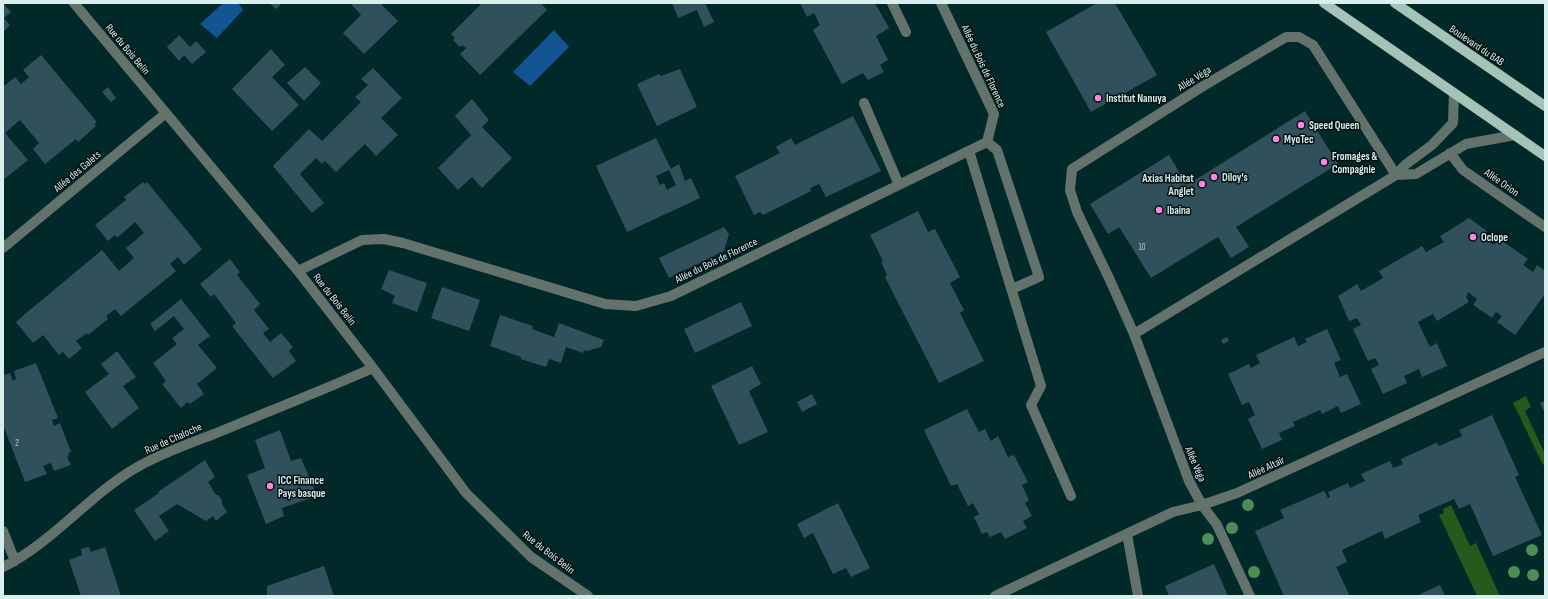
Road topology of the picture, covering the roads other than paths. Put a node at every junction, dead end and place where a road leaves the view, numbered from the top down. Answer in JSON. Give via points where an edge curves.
{"nodes":[{"id":1,"x":74,"y":3,"type":"edge"},
{"id":2,"x":892,"y":3,"type":"edge"},
{"id":3,"x":941,"y":3,"type":"edge"},
{"id":4,"x":1324,"y":3,"type":"edge"},
{"id":5,"x":1394,"y":3,"type":"edge"},
{"id":6,"x":906,"y":32,"type":"dead end"},
{"id":7,"x":1454,"y":93,"type":"junction"},
{"id":8,"x":864,"y":103,"type":"dead end"},
{"id":9,"x":1545,"y":106,"type":"edge"},
{"id":10,"x":166,"y":112,"type":"junction"},
{"id":11,"x":1515,"y":134,"type":"junction"},
{"id":12,"x":987,"y":142,"type":"junction"},
{"id":13,"x":969,"y":151,"type":"junction"},
{"id":14,"x":1450,"y":153,"type":"junction"},
{"id":15,"x":1545,"y":156,"type":"edge"},
{"id":16,"x":1396,"y":174,"type":"junction"},
{"id":17,"x":899,"y":185,"type":"junction"},
{"id":18,"x":1545,"y":227,"type":"edge"},
{"id":19,"x":3,"y":248,"type":"edge"},
{"id":20,"x":298,"y":271,"type":"junction"},
{"id":21,"x":1012,"y":289,"type":"junction"},
{"id":22,"x":1134,"y":334,"type":"junction"},
{"id":23,"x":1545,"y":352,"type":"edge"},
{"id":24,"x":373,"y":368,"type":"junction"},
{"id":25,"x":1071,"y":496,"type":"dead end"},
{"id":26,"x":1202,"y":505,"type":"junction"},
{"id":27,"x":3,"y":530,"type":"edge"},
{"id":28,"x":1127,"y":534,"type":"junction"},
{"id":29,"x":15,"y":561,"type":"junction"},
{"id":30,"x":3,"y":567,"type":"edge"},
{"id":31,"x":588,"y":596,"type":"edge"},
{"id":32,"x":995,"y":596,"type":"edge"},
{"id":33,"x":1138,"y":596,"type":"edge"},
{"id":34,"x":1250,"y":596,"type":"edge"}],
"edges":[{"from":1,"to":10,"type":"street","name":"Rue du Bois Belin"},
{"from":2,"to":6,"type":"street"},
{"from":3,"to":12,"type":"street","name":"Allée du Bois de Florence","via":[[994,114]]},
{"from":4,"to":7,"type":"main road"},
{"from":5,"to":9,"type":"main road","name":"Boulevard du BAB"},
{"from":7,"to":11,"type":"main road"},
{"from":7,"to":16,"type":"street","via":[[1453,123],[1432,146]]},
{"from":8,"to":17,"type":"street"},
{"from":10,"to":19,"type":"street","name":"Allée des Galets"},
{"from":10,"to":20,"type":"street","name":"Rue du Bois Belin"},
{"from":11,"to":14,"type":"street","via":[[1466,144]]},
{"from":11,"to":15,"type":"main road"},
{"from":12,"to":13,"type":"street","name":"Allée du Bois de Florence"},
{"from":12,"to":21,"type":"street","via":[[996,150],[1039,277]]},
{"from":13,"to":17,"type":"street","name":"Allée du Bois de Florence"},
{"from":13,"to":21,"type":"street"},
{"from":14,"to":16,"type":"street","via":[[1416,174]]},
{"from":14,"to":18,"type":"street","name":"Allée Orion","via":[[1463,170]]},
{"from":16,"to":22,"type":"street"},
{"from":16,"to":22,"type":"street","name":"Allée Véga","via":[[1313,45],[1299,37],[1286,37],[1205,85],[1072,169],[1070,190],[1077,212]]},
{"from":17,"to":20,"type":"street","name":"Allée du Bois de Florence","via":[[671,296],[636,306],[604,304],[384,239],[362,240]]},
{"from":20,"to":24,"type":"street","name":"Rue du Bois Belin"},
{"from":21,"to":25,"type":"street","via":[[1041,386],[1031,405]]},
{"from":22,"to":26,"type":"street","name":"Allée Véga","via":[[1189,481]]},
{"from":23,"to":26,"type":"street","name":"Allée Altaïr","via":[[1237,493]]},
{"from":24,"to":29,"type":"street","name":"Rue de Chaloche","via":[[134,469],[97,496],[40,545]]},
{"from":24,"to":31,"type":"street","name":"Rue du Bois Belin","via":[[466,493],[531,557]]},
{"from":26,"to":28,"type":"street","name":"Allée Altaïr","via":[[1173,512]]},
{"from":26,"to":34,"type":"street","name":"Allée Véga","via":[[1217,525]]},
{"from":27,"to":29,"type":"street"},
{"from":28,"to":32,"type":"street","name":"Allée Altaïr"},
{"from":28,"to":33,"type":"street"},
{"from":29,"to":30,"type":"street","name":"Rue de Chaloche"}]}
